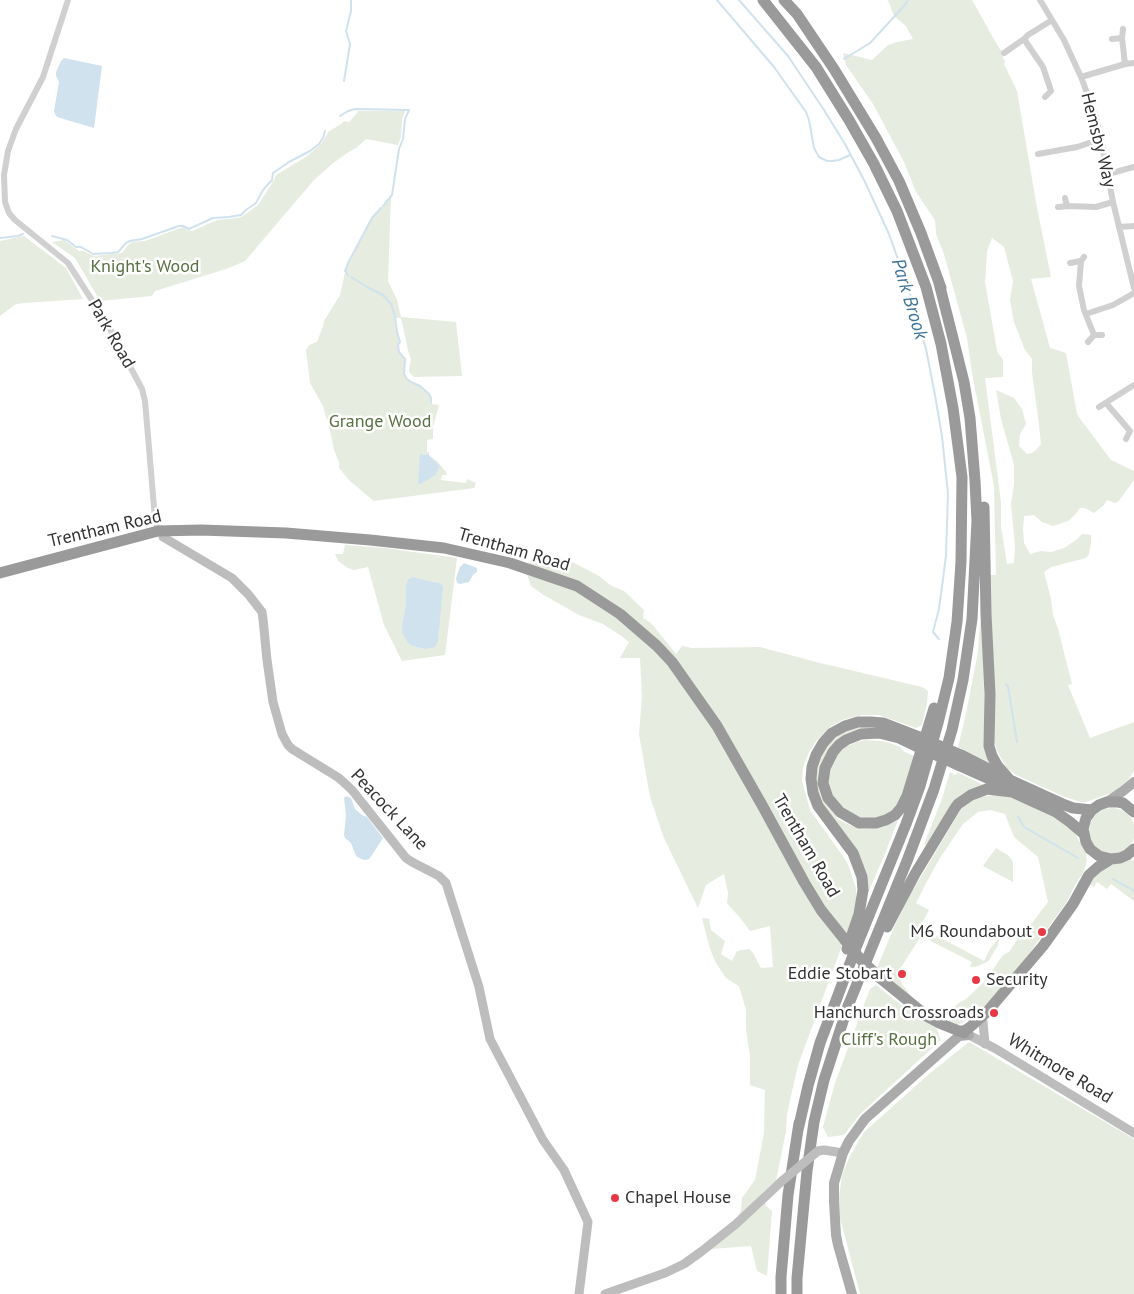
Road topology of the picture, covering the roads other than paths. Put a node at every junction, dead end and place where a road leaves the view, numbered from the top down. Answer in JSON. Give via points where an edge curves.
{"nodes":[{"id":1,"x":68,"y":0,"type":"edge"},
{"id":2,"x":763,"y":0,"type":"edge"},
{"id":3,"x":784,"y":0,"type":"edge"},
{"id":4,"x":1040,"y":0,"type":"edge"},
{"id":5,"x":1052,"y":20,"type":"junction"},
{"id":6,"x":1123,"y":29,"type":"dead end"},
{"id":7,"x":1122,"y":38,"type":"junction"},
{"id":8,"x":1024,"y":39,"type":"junction"},
{"id":9,"x":1112,"y":39,"type":"dead end"},
{"id":10,"x":1004,"y":53,"type":"dead end"},
{"id":11,"x":1134,"y":63,"type":"edge"},
{"id":12,"x":1125,"y":64,"type":"junction"},
{"id":13,"x":1081,"y":77,"type":"junction"},
{"id":14,"x":1045,"y":97,"type":"dead end"},
{"id":15,"x":1101,"y":139,"type":"junction"},
{"id":16,"x":1038,"y":154,"type":"dead end"},
{"id":17,"x":1134,"y":167,"type":"edge"},
{"id":18,"x":1108,"y":174,"type":"junction"},
{"id":19,"x":1065,"y":198,"type":"dead end"},
{"id":20,"x":1113,"y":202,"type":"junction"},
{"id":21,"x":1066,"y":206,"type":"junction"},
{"id":22,"x":1058,"y":207,"type":"dead end"},
{"id":23,"x":1134,"y":226,"type":"edge"},
{"id":24,"x":1119,"y":227,"type":"junction"},
{"id":25,"x":1070,"y":263,"type":"dead end"},
{"id":26,"x":939,"y":283,"type":"junction"},
{"id":27,"x":1134,"y":288,"type":"edge"},
{"id":28,"x":1134,"y":293,"type":"edge"},
{"id":29,"x":1086,"y":314,"type":"junction"},
{"id":30,"x":1094,"y":335,"type":"junction"},
{"id":31,"x":1102,"y":335,"type":"dead end"},
{"id":32,"x":1088,"y":342,"type":"dead end"},
{"id":33,"x":1134,"y":385,"type":"edge"},
{"id":34,"x":1106,"y":403,"type":"junction"},
{"id":35,"x":953,"y":408,"type":"junction"},
{"id":36,"x":1099,"y":408,"type":"dead end"},
{"id":37,"x":1132,"y":430,"type":"edge"},
{"id":38,"x":1126,"y":439,"type":"dead end"},
{"id":39,"x":160,"y":530,"type":"junction"},
{"id":40,"x":0,"y":573,"type":"edge"},
{"id":41,"x":917,"y":741,"type":"junction"},
{"id":42,"x":1134,"y":782,"type":"edge"},
{"id":43,"x":1011,"y":786,"type":"junction"},
{"id":44,"x":1107,"y":802,"type":"junction"},
{"id":45,"x":1092,"y":810,"type":"junction"},
{"id":46,"x":1134,"y":812,"type":"edge"},
{"id":47,"x":1084,"y":834,"type":"junction"},
{"id":48,"x":1090,"y":849,"type":"junction"},
{"id":49,"x":1132,"y":853,"type":"edge"},
{"id":50,"x":1111,"y":859,"type":"junction"},
{"id":51,"x":1089,"y":875,"type":"junction"},
{"id":52,"x":993,"y":1004,"type":"junction"},
{"id":53,"x":983,"y":1022,"type":"junction"},
{"id":54,"x":963,"y":1033,"type":"junction"},
{"id":55,"x":985,"y":1044,"type":"junction"},
{"id":56,"x":824,"y":1080,"type":"junction"},
{"id":57,"x":798,"y":1130,"type":"junction"},
{"id":58,"x":1134,"y":1133,"type":"edge"},
{"id":59,"x":843,"y":1152,"type":"junction"},
{"id":60,"x":579,"y":1294,"type":"edge"},
{"id":61,"x":605,"y":1294,"type":"edge"},
{"id":62,"x":781,"y":1294,"type":"edge"},
{"id":63,"x":797,"y":1294,"type":"edge"},
{"id":64,"x":852,"y":1294,"type":"edge"}],
"edges":[{"from":1,"to":39,"type":"street","name":"Park Road","via":[[43,77],[8,151],[4,175],[5,202],[15,220],[68,263],[108,325],[142,389],[155,519]]},
{"from":2,"to":35,"type":"highway","via":[[816,67],[850,120],[897,211],[926,287]]},
{"from":3,"to":26,"type":"highway","via":[[834,69],[876,138],[922,233]]},
{"from":4,"to":5,"type":"street","name":"Hemsby Way"},
{"from":5,"to":8,"type":"street"},
{"from":5,"to":13,"type":"street","name":"Hemsby Way"},
{"from":6,"to":7,"type":"street"},
{"from":7,"to":9,"type":"street"},
{"from":7,"to":12,"type":"street"},
{"from":8,"to":10,"type":"street"},
{"from":8,"to":14,"type":"street","via":[[1043,67],[1051,90]]},
{"from":11,"to":12,"type":"street"},
{"from":12,"to":13,"type":"street"},
{"from":13,"to":15,"type":"street","name":"Hemsby Way"},
{"from":15,"to":16,"type":"street"},
{"from":15,"to":18,"type":"street","name":"Hemsby Way"},
{"from":17,"to":18,"type":"street"},
{"from":18,"to":20,"type":"street","name":"Hemsby Way"},
{"from":19,"to":21,"type":"street"},
{"from":20,"to":21,"type":"street","via":[[1096,207]]},
{"from":20,"to":24,"type":"street","name":"Hemsby Way"},
{"from":21,"to":22,"type":"street"},
{"from":23,"to":24,"type":"street"},
{"from":24,"to":27,"type":"street","name":"Hemsby Way"},
{"from":25,"to":29,"type":"street","via":[[1083,259],[1079,286]]},
{"from":26,"to":43,"type":"highway","via":[[964,357],[980,446],[990,694],[989,746],[997,766]]},
{"from":26,"to":56,"type":"highway","via":[[970,418],[977,521],[972,619],[952,730],[934,789],[848,1006]]},
{"from":28,"to":29,"type":"street","via":[[1113,305]]},
{"from":29,"to":30,"type":"street"},
{"from":30,"to":31,"type":"street"},
{"from":30,"to":32,"type":"street"},
{"from":33,"to":34,"type":"street"},
{"from":34,"to":36,"type":"street"},
{"from":34,"to":37,"type":"street"},
{"from":35,"to":41,"type":"highway","via":[[956,517],[949,630],[938,693],[909,790],[895,815],[876,824],[859,823],[849,818],[828,798],[823,783],[825,768],[833,752],[846,740],[861,734],[878,733]]},
{"from":35,"to":57,"type":"highway","via":[[962,477],[962,534],[957,622],[949,678],[920,786],[820,1043]]},
{"from":37,"to":38,"type":"street"},
{"from":39,"to":40,"type":"highway","name":"Trentham Road"},
{"from":39,"to":54,"type":"highway","name":"Trentham Road","bridge":true,"via":[[286,534],[444,548],[510,563],[576,586],[620,614],[672,662],[717,726],[821,910],[861,960],[928,1017]]},
{"from":39,"to":60,"type":"street","name":"Peacock Lane","via":[[163,537],[232,578],[258,606],[264,619],[273,702],[282,734],[292,750],[339,778],[406,858],[439,876],[446,884],[479,987],[490,1039],[543,1140],[564,1170],[588,1222]]},
{"from":41,"to":43,"type":"highway","bridge":true,"via":[[959,760],[987,778]]},
{"from":41,"to":57,"type":"highway","via":[[883,723],[858,722],[832,733],[823,743],[812,767],[813,793],[818,806],[853,853],[863,890],[859,914],[809,1061]]},
{"from":42,"to":44,"type":"main road"},
{"from":43,"to":45,"type":"highway","via":[[1073,808]]},
{"from":43,"to":47,"type":"highway","via":[[1056,812]]},
{"from":43,"to":56,"type":"highway","via":[[979,792],[955,808],[900,902]]},
{"from":44,"to":45,"type":"highway"},
{"from":44,"to":46,"type":"highway","via":[[1123,803]]},
{"from":45,"to":47,"type":"highway","via":[[1084,823]]},
{"from":47,"to":48,"type":"highway"},
{"from":48,"to":50,"type":"highway"},
{"from":48,"to":51,"type":"highway"},
{"from":49,"to":50,"type":"highway"},
{"from":50,"to":51,"type":"highway"},
{"from":51,"to":52,"type":"highway","via":[[1073,904],[1032,962]]},
{"from":52,"to":53,"type":"highway","via":[[990,1015]]},
{"from":52,"to":54,"type":"highway","via":[[983,1010]]},
{"from":53,"to":54,"type":"highway"},
{"from":53,"to":55,"type":"street"},
{"from":54,"to":55,"type":"street","name":"Whitmore Road"},
{"from":54,"to":59,"type":"main road","via":[[936,1050],[931,1062],[865,1119]]},
{"from":55,"to":58,"type":"street","name":"Whitmore Road"},
{"from":56,"to":63,"type":"highway","via":[[807,1171]]},
{"from":57,"to":62,"type":"highway","via":[[788,1195]]},
{"from":59,"to":61,"type":"street","bridge":true,"via":[[818,1151],[736,1224],[684,1264]]},
{"from":59,"to":64,"type":"main road","via":[[834,1183],[834,1202],[837,1240]]}]}
